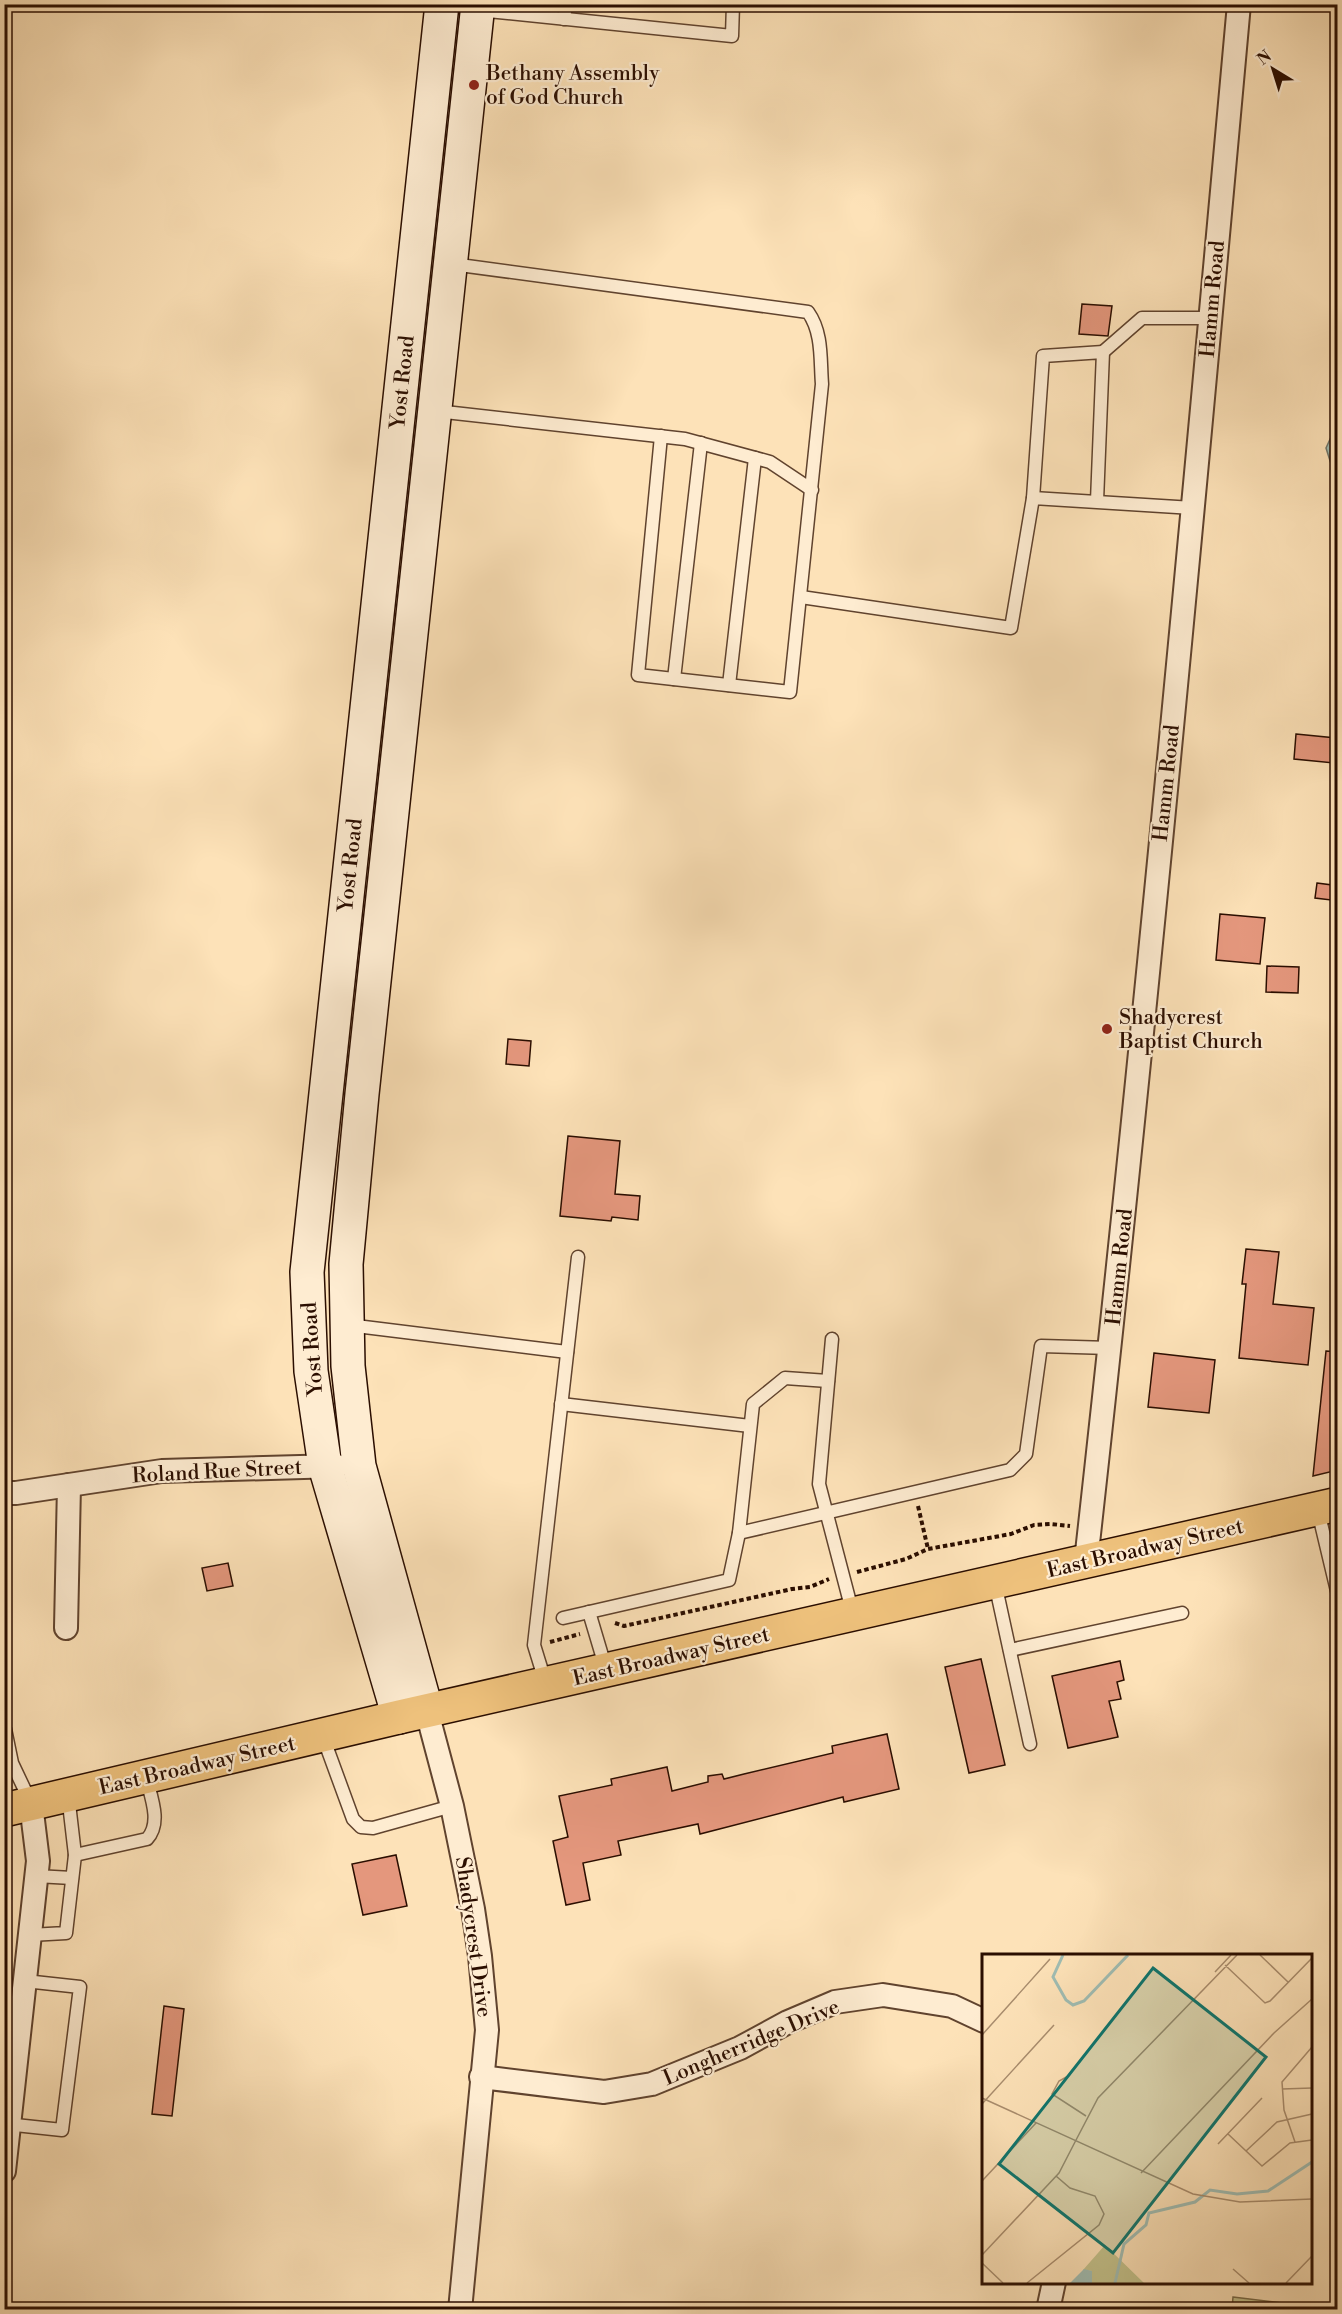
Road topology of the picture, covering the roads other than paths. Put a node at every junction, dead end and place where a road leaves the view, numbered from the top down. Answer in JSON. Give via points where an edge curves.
{"nodes":[{"id":1,"x":442,"y":4,"type":"edge"},
{"id":2,"x":566,"y":4,"type":"edge"},
{"id":3,"x":733,"y":4,"type":"edge"},
{"id":4,"x":1239,"y":4,"type":"edge"},
{"id":5,"x":478,"y":7,"type":"edge"},
{"id":6,"x":564,"y":19,"type":"junction"},
{"id":7,"x":450,"y":264,"type":"junction"},
{"id":8,"x":1210,"y":318,"type":"junction"},
{"id":9,"x":1103,"y":352,"type":"junction"},
{"id":10,"x":435,"y":411,"type":"junction"},
{"id":11,"x":661,"y":436,"type":"junction"},
{"id":12,"x":701,"y":443,"type":"junction"},
{"id":13,"x":755,"y":458,"type":"junction"},
{"id":14,"x":812,"y":490,"type":"junction"},
{"id":15,"x":1033,"y":498,"type":"junction"},
{"id":16,"x":1097,"y":501,"type":"junction"},
{"id":17,"x":1193,"y":508,"type":"junction"},
{"id":18,"x":801,"y":597,"type":"junction"},
{"id":19,"x":377,"y":614,"type":"junction"},
{"id":20,"x":413,"y":619,"type":"junction"},
{"id":21,"x":674,"y":679,"type":"junction"},
{"id":22,"x":729,"y":685,"type":"junction"},
{"id":23,"x":336,"y":1003,"type":"junction"},
{"id":24,"x":372,"y":1007,"type":"junction"},
{"id":25,"x":578,"y":1257,"type":"dead end"},
{"id":26,"x":309,"y":1322,"type":"junction"},
{"id":27,"x":347,"y":1325,"type":"junction"},
{"id":28,"x":832,"y":1339,"type":"dead end"},
{"id":29,"x":1110,"y":1348,"type":"junction"},
{"id":30,"x":567,"y":1353,"type":"junction"},
{"id":31,"x":828,"y":1381,"type":"junction"},
{"id":32,"x":561,"y":1404,"type":"junction"},
{"id":33,"x":750,"y":1426,"type":"junction"},
{"id":34,"x":325,"y":1466,"type":"junction"},
{"id":35,"x":359,"y":1466,"type":"junction"},
{"id":36,"x":69,"y":1485,"type":"junction"},
{"id":37,"x":4,"y":1493,"type":"edge"},
{"id":38,"x":1328,"y":1507,"type":"edge"},
{"id":39,"x":827,"y":1514,"type":"junction"},
{"id":40,"x":739,"y":1533,"type":"junction"},
{"id":41,"x":1086,"y":1561,"type":"junction"},
{"id":42,"x":995,"y":1582,"type":"junction"},
{"id":43,"x":1338,"y":1595,"type":"edge"},
{"id":44,"x":589,"y":1612,"type":"junction"},
{"id":45,"x":1182,"y":1613,"type":"dead end"},
{"id":46,"x":854,"y":1615,"type":"junction"},
{"id":47,"x":562,"y":1618,"type":"dead end"},
{"id":48,"x":66,"y":1628,"type":"dead end"},
{"id":49,"x":1010,"y":1650,"type":"junction"},
{"id":50,"x":607,"y":1671,"type":"junction"},
{"id":51,"x":547,"y":1685,"type":"junction"},
{"id":52,"x":413,"y":1715,"type":"junction"},
{"id":53,"x":5,"y":1729,"type":"edge"},
{"id":54,"x":322,"y":1736,"type":"junction"},
{"id":55,"x":1030,"y":1744,"type":"dead end"},
{"id":56,"x":146,"y":1777,"type":"junction"},
{"id":57,"x":68,"y":1795,"type":"junction"},
{"id":58,"x":452,"y":1806,"type":"junction"},
{"id":59,"x":18,"y":1807,"type":"edge"},
{"id":60,"x":75,"y":1855,"type":"junction"},
{"id":61,"x":36,"y":1876,"type":"junction"},
{"id":62,"x":72,"y":1878,"type":"junction"},
{"id":63,"x":30,"y":1935,"type":"junction"},
{"id":64,"x":25,"y":1981,"type":"junction"},
{"id":65,"x":982,"y":2020,"type":"edge"},
{"id":66,"x":481,"y":2077,"type":"junction"},
{"id":67,"x":7,"y":2125,"type":"edge"},
{"id":68,"x":4,"y":2171,"type":"edge"},
{"id":69,"x":1054,"y":2284,"type":"edge"},
{"id":70,"x":460,"y":2310,"type":"edge"},
{"id":71,"x":1048,"y":2310,"type":"edge"}],
"edges":[{"from":1,"to":19,"type":"main road","name":"Yost Road"},
{"from":2,"to":6,"type":"lane"},
{"from":3,"to":6,"type":"lane","via":[[732,36]]},
{"from":4,"to":8,"type":"street","name":"Hamm Road"},
{"from":5,"to":6,"type":"lane"},
{"from":5,"to":7,"type":"main road","name":"Yost Road"},
{"from":7,"to":10,"type":"main road","name":"Yost Road"},
{"from":7,"to":14,"type":"lane","via":[[808,312],[816,322],[822,384]]},
{"from":8,"to":9,"type":"lane","via":[[1142,318]]},
{"from":8,"to":17,"type":"street","name":"Hamm Road"},
{"from":9,"to":15,"type":"lane","via":[[1043,356]]},
{"from":9,"to":16,"type":"lane"},
{"from":10,"to":11,"type":"lane"},
{"from":10,"to":20,"type":"main road","name":"Yost Road"},
{"from":11,"to":12,"type":"lane"},
{"from":11,"to":21,"type":"lane","via":[[638,675]]},
{"from":12,"to":13,"type":"lane"},
{"from":12,"to":21,"type":"lane"},
{"from":13,"to":14,"type":"lane","via":[[770,462]]},
{"from":13,"to":22,"type":"lane"},
{"from":14,"to":18,"type":"lane"},
{"from":15,"to":16,"type":"lane"},
{"from":15,"to":18,"type":"lane","via":[[1011,628]]},
{"from":16,"to":17,"type":"lane"},
{"from":17,"to":29,"type":"street","name":"Hamm Road"},
{"from":18,"to":22,"type":"lane","via":[[790,692]]},
{"from":19,"to":20,"type":"main road"},
{"from":19,"to":23,"type":"main road","name":"Yost Road"},
{"from":20,"to":24,"type":"main road","name":"Yost Road"},
{"from":21,"to":22,"type":"lane"},
{"from":23,"to":24,"type":"main road"},
{"from":23,"to":26,"type":"main road","name":"Yost Road","via":[[307,1272]]},
{"from":24,"to":27,"type":"main road","name":"Yost Road","via":[[346,1264]]},
{"from":25,"to":30,"type":"lane"},
{"from":26,"to":27,"type":"main road"},
{"from":26,"to":34,"type":"main road","name":"Yost Road","via":[[311,1371]]},
{"from":27,"to":30,"type":"lane"},
{"from":27,"to":35,"type":"main road","name":"Yost Road"},
{"from":28,"to":31,"type":"lane"},
{"from":29,"to":39,"type":"lane","via":[[1041,1346],[1026,1454],[1010,1470]]},
{"from":29,"to":41,"type":"street","name":"Hamm Road"},
{"from":30,"to":32,"type":"lane"},
{"from":31,"to":33,"type":"lane","via":[[785,1378],[753,1404]]},
{"from":31,"to":39,"type":"lane","via":[[819,1484]]},
{"from":32,"to":33,"type":"lane"},
{"from":32,"to":51,"type":"lane","via":[[534,1645]]},
{"from":33,"to":40,"type":"lane"},
{"from":34,"to":35,"type":"street","name":"Roland Rue Street"},
{"from":34,"to":36,"type":"street","name":"Roland Rue Street","via":[[162,1471]]},
{"from":34,"to":52,"type":"main road","name":"Yost Road"},
{"from":35,"to":52,"type":"main road","name":"Yost Road"},
{"from":36,"to":37,"type":"street","name":"Roland Rue Street"},
{"from":36,"to":48,"type":"street"},
{"from":38,"to":41,"type":"main road","name":"East Broadway Street"},
{"from":38,"to":43,"type":"lane"},
{"from":39,"to":40,"type":"lane"},
{"from":39,"to":46,"type":"lane"},
{"from":40,"to":44,"type":"lane","via":[[729,1580]]},
{"from":41,"to":42,"type":"main road","name":"East Broadway Street"},
{"from":42,"to":46,"type":"main road","name":"East Broadway Street"},
{"from":42,"to":49,"type":"lane"},
{"from":44,"to":47,"type":"lane"},
{"from":44,"to":50,"type":"lane"},
{"from":45,"to":49,"type":"lane"},
{"from":46,"to":50,"type":"main road","name":"East Broadway Street"},
{"from":49,"to":55,"type":"lane"},
{"from":50,"to":51,"type":"main road","name":"East Broadway Street"},
{"from":51,"to":52,"type":"main road","name":"East Broadway Street"},
{"from":52,"to":54,"type":"main road","name":"East Broadway Street"},
{"from":52,"to":58,"type":"street","name":"Shadycrest Drive"},
{"from":53,"to":59,"type":"lane"},
{"from":54,"to":56,"type":"main road","name":"East Broadway Street"},
{"from":54,"to":58,"type":"lane","via":[[353,1819],[361,1827],[373,1828]]},
{"from":56,"to":57,"type":"main road","name":"East Broadway Street"},
{"from":56,"to":60,"type":"lane","via":[[154,1815],[153,1833],[147,1839]]},
{"from":57,"to":59,"type":"main road","name":"East Broadway Street"},
{"from":57,"to":60,"type":"lane"},
{"from":58,"to":66,"type":"street","name":"Shadycrest Drive","via":[[480,1956],[487,2030]]},
{"from":59,"to":61,"type":"street","via":[[38,1862]]},
{"from":60,"to":62,"type":"lane"},
{"from":61,"to":62,"type":"lane"},
{"from":61,"to":63,"type":"street"},
{"from":62,"to":63,"type":"lane","via":[[66,1933]]},
{"from":63,"to":64,"type":"street"},
{"from":64,"to":67,"type":"street"},
{"from":64,"to":67,"type":"lane","via":[[80,1987],[62,2130]]},
{"from":65,"to":66,"type":"street","name":"Longherridge Drive","via":[[952,2006],[883,1995],[836,2002],[652,2084],[604,2092]]},
{"from":66,"to":70,"type":"street","name":"Shadycrest Drive"},
{"from":67,"to":68,"type":"street"},
{"from":69,"to":71,"type":"street"}]}
